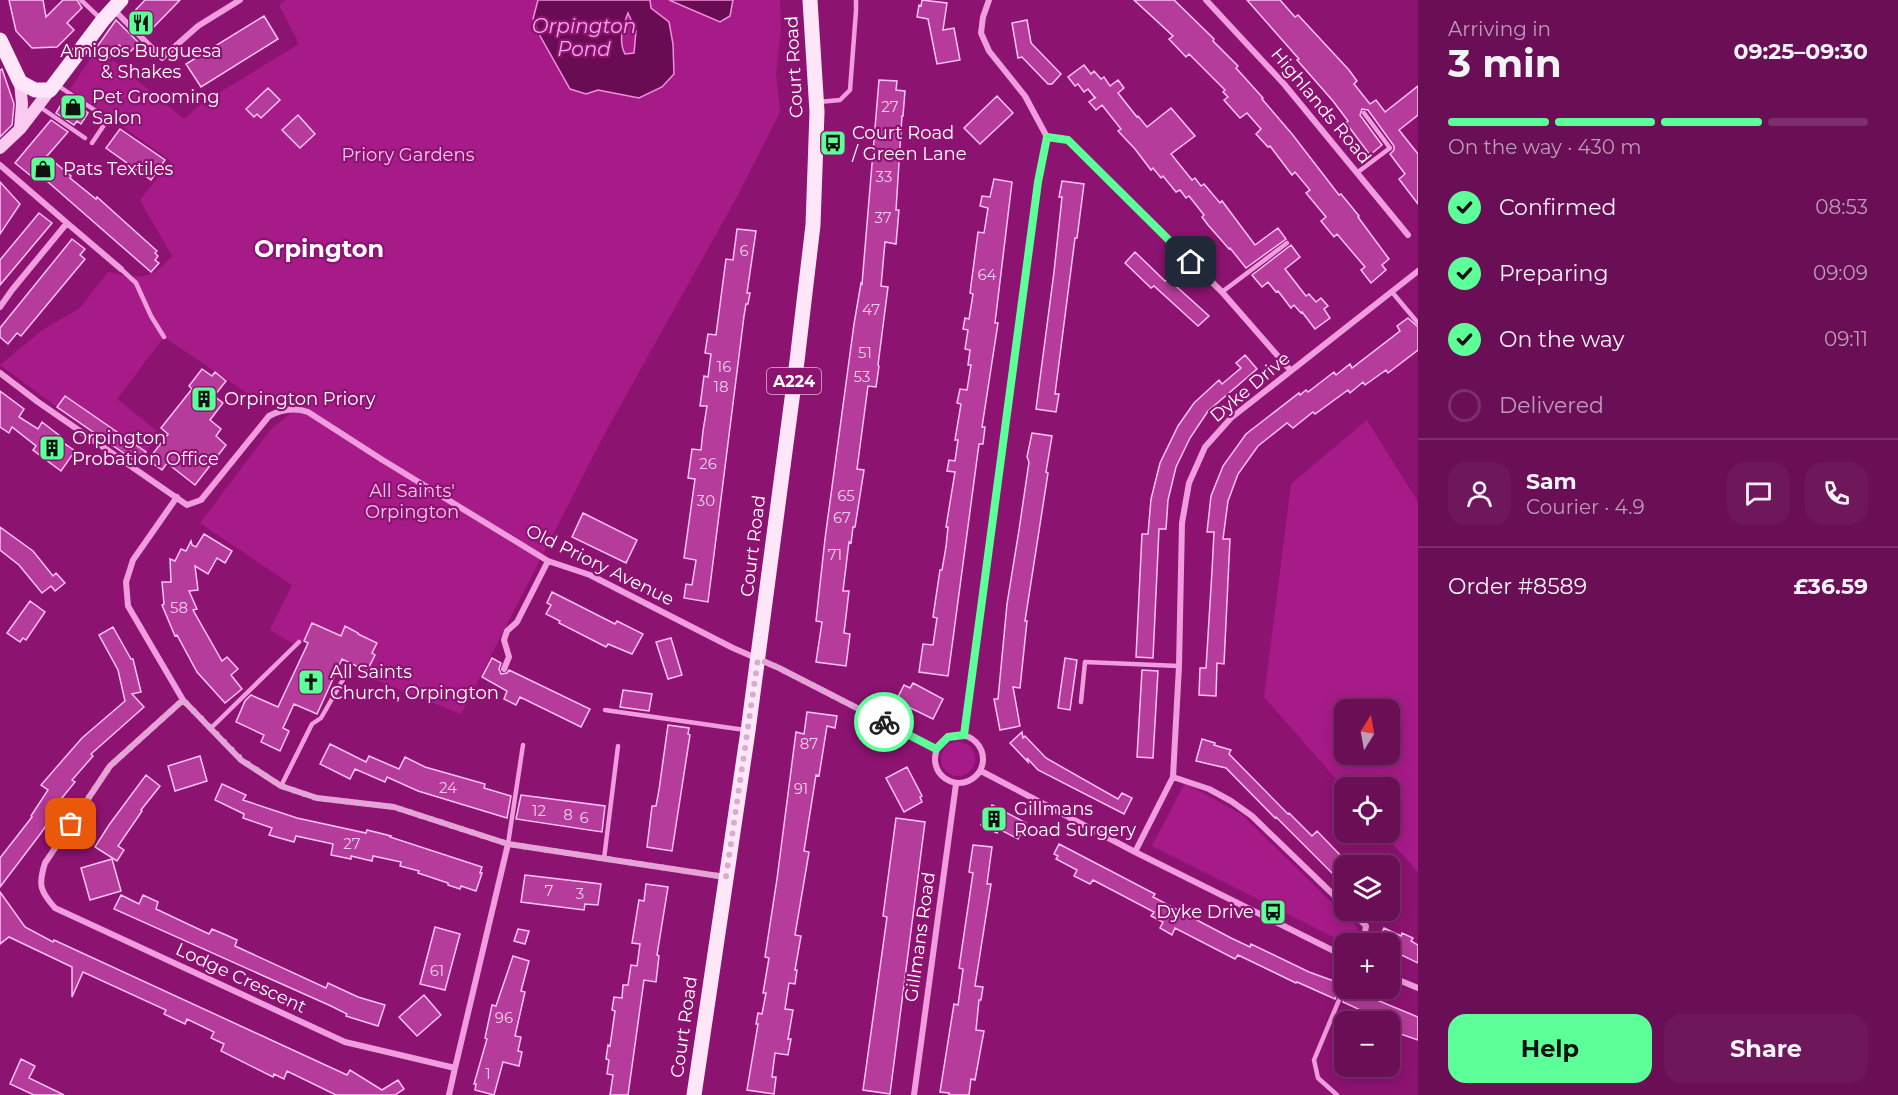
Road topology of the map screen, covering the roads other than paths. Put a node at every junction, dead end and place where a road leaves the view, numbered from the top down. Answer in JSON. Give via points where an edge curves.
{"nodes":[{"id":1,"x":81,"y":0,"type":"edge"},
{"id":2,"x":240,"y":0,"type":"edge"},
{"id":3,"x":810,"y":0,"type":"edge"},
{"id":4,"x":989,"y":0,"type":"edge"},
{"id":5,"x":1206,"y":0,"type":"edge"},
{"id":6,"x":856,"y":1,"type":"edge"},
{"id":7,"x":112,"y":10,"type":"edge"},
{"id":8,"x":0,"y":40,"type":"edge"},
{"id":9,"x":20,"y":82,"type":"junction"},
{"id":10,"x":53,"y":87,"type":"junction"},
{"id":11,"x":816,"y":102,"type":"junction"},
{"id":12,"x":39,"y":105,"type":"junction"},
{"id":13,"x":1364,"y":113,"type":"dead end"},
{"id":14,"x":20,"y":129,"type":"junction"},
{"id":15,"x":1047,"y":137,"type":"junction"},
{"id":16,"x":85,"y":138,"type":"dead end"},
{"id":17,"x":92,"y":143,"type":"dead end"},
{"id":18,"x":0,"y":148,"type":"edge"},
{"id":19,"x":0,"y":165,"type":"edge"},
{"id":20,"x":1358,"y":172,"type":"junction"},
{"id":21,"x":68,"y":223,"type":"junction"},
{"id":22,"x":1408,"y":235,"type":"dead end"},
{"id":23,"x":1287,"y":243,"type":"dead end"},
{"id":24,"x":121,"y":269,"type":"joint"},
{"id":25,"x":1418,"y":271,"type":"edge"},
{"id":26,"x":1222,"y":292,"type":"junction"},
{"id":27,"x":1392,"y":292,"type":"junction"},
{"id":28,"x":0,"y":308,"type":"edge"},
{"id":29,"x":1418,"y":322,"type":"edge"},
{"id":30,"x":164,"y":337,"type":"dead end"},
{"id":31,"x":1291,"y":371,"type":"junction"},
{"id":32,"x":0,"y":373,"type":"edge"},
{"id":33,"x":177,"y":497,"type":"junction"},
{"id":34,"x":548,"y":561,"type":"junction"},
{"id":35,"x":299,"y":642,"type":"dead end"},
{"id":36,"x":758,"y":659,"type":"junction"},
{"id":37,"x":1179,"y":666,"type":"junction"},
{"id":38,"x":504,"y":669,"type":"dead end"},
{"id":39,"x":348,"y":671,"type":"dead end"},
{"id":40,"x":183,"y":700,"type":"junction"},
{"id":41,"x":1081,"y":702,"type":"dead end"},
{"id":42,"x":605,"y":710,"type":"dead end"},
{"id":43,"x":210,"y":729,"type":"junction"},
{"id":44,"x":748,"y":731,"type":"junction"},
{"id":45,"x":964,"y":735,"type":"junction"},
{"id":46,"x":523,"y":745,"type":"dead end"},
{"id":47,"x":618,"y":746,"type":"dead end"},
{"id":48,"x":936,"y":749,"type":"junction"},
{"id":49,"x":981,"y":771,"type":"junction"},
{"id":50,"x":1173,"y":777,"type":"junction"},
{"id":51,"x":956,"y":784,"type":"junction"},
{"id":52,"x":281,"y":786,"type":"junction"},
{"id":53,"x":508,"y":844,"type":"junction"},
{"id":54,"x":1135,"y":852,"type":"junction"},
{"id":55,"x":604,"y":860,"type":"junction"},
{"id":56,"x":726,"y":877,"type":"junction"},
{"id":57,"x":1334,"y":895,"type":"edge"},
{"id":58,"x":1334,"y":951,"type":"edge"},
{"id":59,"x":1400,"y":981,"type":"edge"},
{"id":60,"x":1418,"y":988,"type":"edge"},
{"id":61,"x":1339,"y":999,"type":"edge"},
{"id":62,"x":455,"y":1068,"type":"junction"},
{"id":63,"x":449,"y":1095,"type":"edge"},
{"id":64,"x":694,"y":1095,"type":"edge"},
{"id":65,"x":914,"y":1095,"type":"edge"},
{"id":66,"x":1337,"y":1095,"type":"edge"}],
"edges":[{"from":1,"to":7,"type":"lane"},
{"from":2,"to":7,"type":"street","via":[[198,26],[162,58]]},
{"from":3,"to":11,"type":"main road","name":"Court Road","number":"A224"},
{"from":4,"to":15,"type":"street","via":[[981,33],[989,51],[1025,96]]},
{"from":5,"to":20,"type":"street","name":"Highlands Road"},
{"from":6,"to":11,"type":"lane","via":[[850,90],[840,100]]},
{"from":7,"to":10,"type":"main road"},
{"from":8,"to":9,"type":"main road"},
{"from":9,"to":10,"type":"main road","via":[[35,90]]},
{"from":9,"to":14,"type":"street"},
{"from":10,"to":12,"type":"street"},
{"from":10,"to":17,"type":"lane","via":[[108,119]]},
{"from":11,"to":36,"type":"main road","name":"Court Road","number":"A224","via":[[813,225]]},
{"from":12,"to":14,"type":"street"},
{"from":12,"to":16,"type":"lane"},
{"from":13,"to":20,"type":"lane","via":[[1390,148]]},
{"from":14,"to":18,"type":"street"},
{"from":15,"to":26,"type":"street","via":[[1068,140]]},
{"from":15,"to":45,"type":"street"},
{"from":19,"to":21,"type":"street"},
{"from":20,"to":22,"type":"street","name":"Highlands Road"},
{"from":21,"to":24,"type":"street"},
{"from":21,"to":28,"type":"street"},
{"from":23,"to":26,"type":"lane"},
{"from":24,"to":30,"type":"lane","via":[[136,284]]},
{"from":25,"to":27,"type":"street","name":"Dyke Drive"},
{"from":26,"to":31,"type":"street"},
{"from":27,"to":29,"type":"lane"},
{"from":27,"to":31,"type":"street","name":"Dyke Drive"},
{"from":31,"to":37,"type":"street","name":"Dyke Drive","via":[[1231,418],[1205,447],[1189,483],[1182,523]]},
{"from":32,"to":33,"type":"street"},
{"from":33,"to":34,"type":"street","name":"Old Priory Avenue","via":[[187,505],[201,500],[269,416],[299,409]]},
{"from":33,"to":40,"type":"street","via":[[133,560],[126,582],[128,606]]},
{"from":34,"to":36,"type":"street","name":"Old Priory Avenue","via":[[590,575]]},
{"from":34,"to":38,"type":"street","via":[[517,622],[507,631],[504,640],[509,657]]},
{"from":35,"to":43,"type":"lane"},
{"from":36,"to":44,"type":"main road","name":"Court Road","number":"A224"},
{"from":36,"to":48,"type":"street","name":"Old Priory Avenue"},
{"from":37,"to":41,"type":"lane","via":[[1085,662]]},
{"from":37,"to":50,"type":"street","name":"Dyke Drive"},
{"from":39,"to":52,"type":"lane","via":[[321,718],[312,724]]},
{"from":40,"to":43,"type":"street"},
{"from":40,"to":62,"type":"street","name":"Lodge Crescent","via":[[110,766],[45,863],[40,879],[42,894],[55,908],[345,1042]]},
{"from":42,"to":44,"type":"lane"},
{"from":43,"to":52,"type":"street","via":[[242,760]]},
{"from":44,"to":56,"type":"main road","name":"Court Road","number":"A224"},
{"from":45,"to":48,"type":"street","via":[[948,737]]},
{"from":45,"to":49,"type":"street","via":[[978,742],[984,756]]},
{"from":46,"to":53,"type":"lane"},
{"from":47,"to":55,"type":"lane"},
{"from":48,"to":51,"type":"street","via":[[938,771]]},
{"from":49,"to":51,"type":"street","via":[[970,782]]},
{"from":49,"to":54,"type":"street"},
{"from":50,"to":54,"type":"street","name":"Dyke Drive"},
{"from":50,"to":57,"type":"street","via":[[1209,789],[1252,816]]},
{"from":51,"to":65,"type":"street","name":"Gillmans Road"},
{"from":52,"to":53,"type":"street","via":[[316,798],[394,807]]},
{"from":53,"to":55,"type":"street"},
{"from":53,"to":62,"type":"street"},
{"from":54,"to":58,"type":"street"},
{"from":55,"to":56,"type":"street"},
{"from":56,"to":64,"type":"main road","name":"Court Road","number":"A224"},
{"from":59,"to":60,"type":"street"},
{"from":61,"to":66,"type":"lane","via":[[1314,1060],[1318,1078]]},
{"from":62,"to":63,"type":"street"}]}
